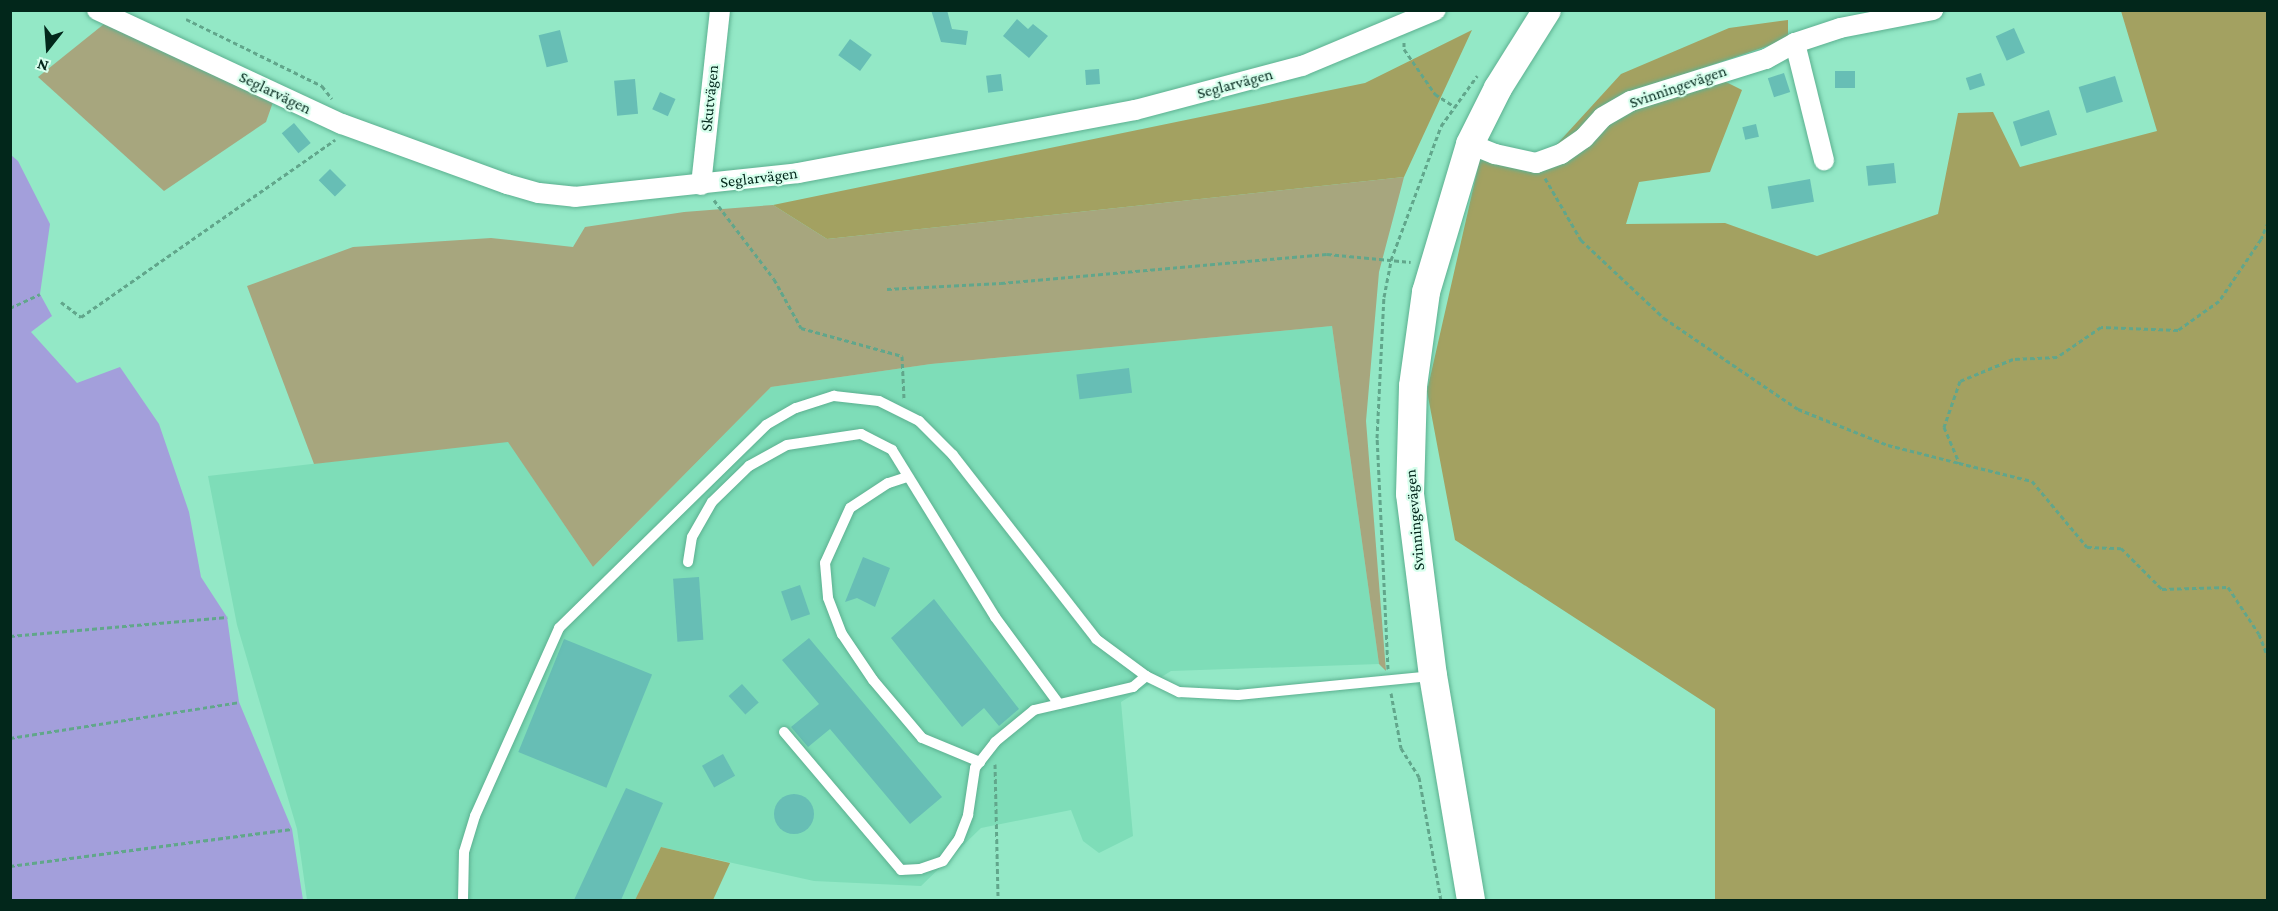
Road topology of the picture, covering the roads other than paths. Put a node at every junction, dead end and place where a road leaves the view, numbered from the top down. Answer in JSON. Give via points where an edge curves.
{"nodes":[{"id":1,"x":97,"y":10,"type":"edge"},
{"id":2,"x":720,"y":10,"type":"edge"},
{"id":3,"x":1547,"y":10,"type":"edge"},
{"id":4,"x":1934,"y":10,"type":"edge"},
{"id":5,"x":1419,"y":16,"type":"edge"},
{"id":6,"x":1795,"y":43,"type":"junction"},
{"id":7,"x":1470,"y":144,"type":"junction"},
{"id":8,"x":1824,"y":160,"type":"dead end"},
{"id":9,"x":701,"y":185,"type":"junction"},
{"id":10,"x":907,"y":477,"type":"junction"},
{"id":11,"x":688,"y":562,"type":"dead end"},
{"id":12,"x":1146,"y":676,"type":"junction"},
{"id":13,"x":1433,"y":676,"type":"junction"},
{"id":14,"x":1059,"y":704,"type":"junction"},
{"id":15,"x":784,"y":732,"type":"dead end"},
{"id":16,"x":980,"y":762,"type":"junction"},
{"id":17,"x":463,"y":900,"type":"edge"},
{"id":18,"x":1471,"y":900,"type":"edge"}],
"edges":[{"from":1,"to":9,"type":"street","name":"Seglarvägen","via":[[335,121],[538,194],[604,197]]},
{"from":2,"to":9,"type":"street","name":"Skutvägen"},
{"from":3,"to":7,"type":"main road","name":"Svinningevägen","via":[[1498,88]]},
{"from":4,"to":6,"type":"street","name":"Svinningevägen","via":[[1840,28]]},
{"from":5,"to":9,"type":"street","name":"Seglarvägen","via":[[1302,66],[1135,110],[798,173]]},
{"from":6,"to":7,"type":"street","name":"Svinningevägen","via":[[1766,59],[1631,101],[1603,117],[1584,138],[1561,154],[1536,163]]},
{"from":6,"to":8,"type":"street"},
{"from":7,"to":13,"type":"main road","name":"Svinningevägen","via":[[1433,264],[1418,339],[1409,450],[1410,494]]},
{"from":10,"to":11,"type":"lane","via":[[892,450],[861,434],[787,445],[749,466],[712,502],[692,537]]},
{"from":10,"to":14,"type":"lane","via":[[995,617]]},
{"from":10,"to":16,"type":"lane","via":[[888,483],[849,508],[825,563],[828,598],[842,634],[873,680],[922,738]]},
{"from":12,"to":13,"type":"lane","via":[[1179,692],[1238,695]]},
{"from":12,"to":14,"type":"lane","via":[[1133,687]]},
{"from":12,"to":17,"type":"lane","via":[[1096,639],[953,455],[919,421],[879,401],[834,396],[796,408],[766,425],[559,628],[475,816],[464,852]]},
{"from":13,"to":18,"type":"main road","name":"Svinningevägen"},
{"from":14,"to":16,"type":"lane","via":[[1034,710],[995,742]]},
{"from":15,"to":16,"type":"lane","via":[[900,870],[920,869],[943,861],[968,815],[975,768]]}]}
